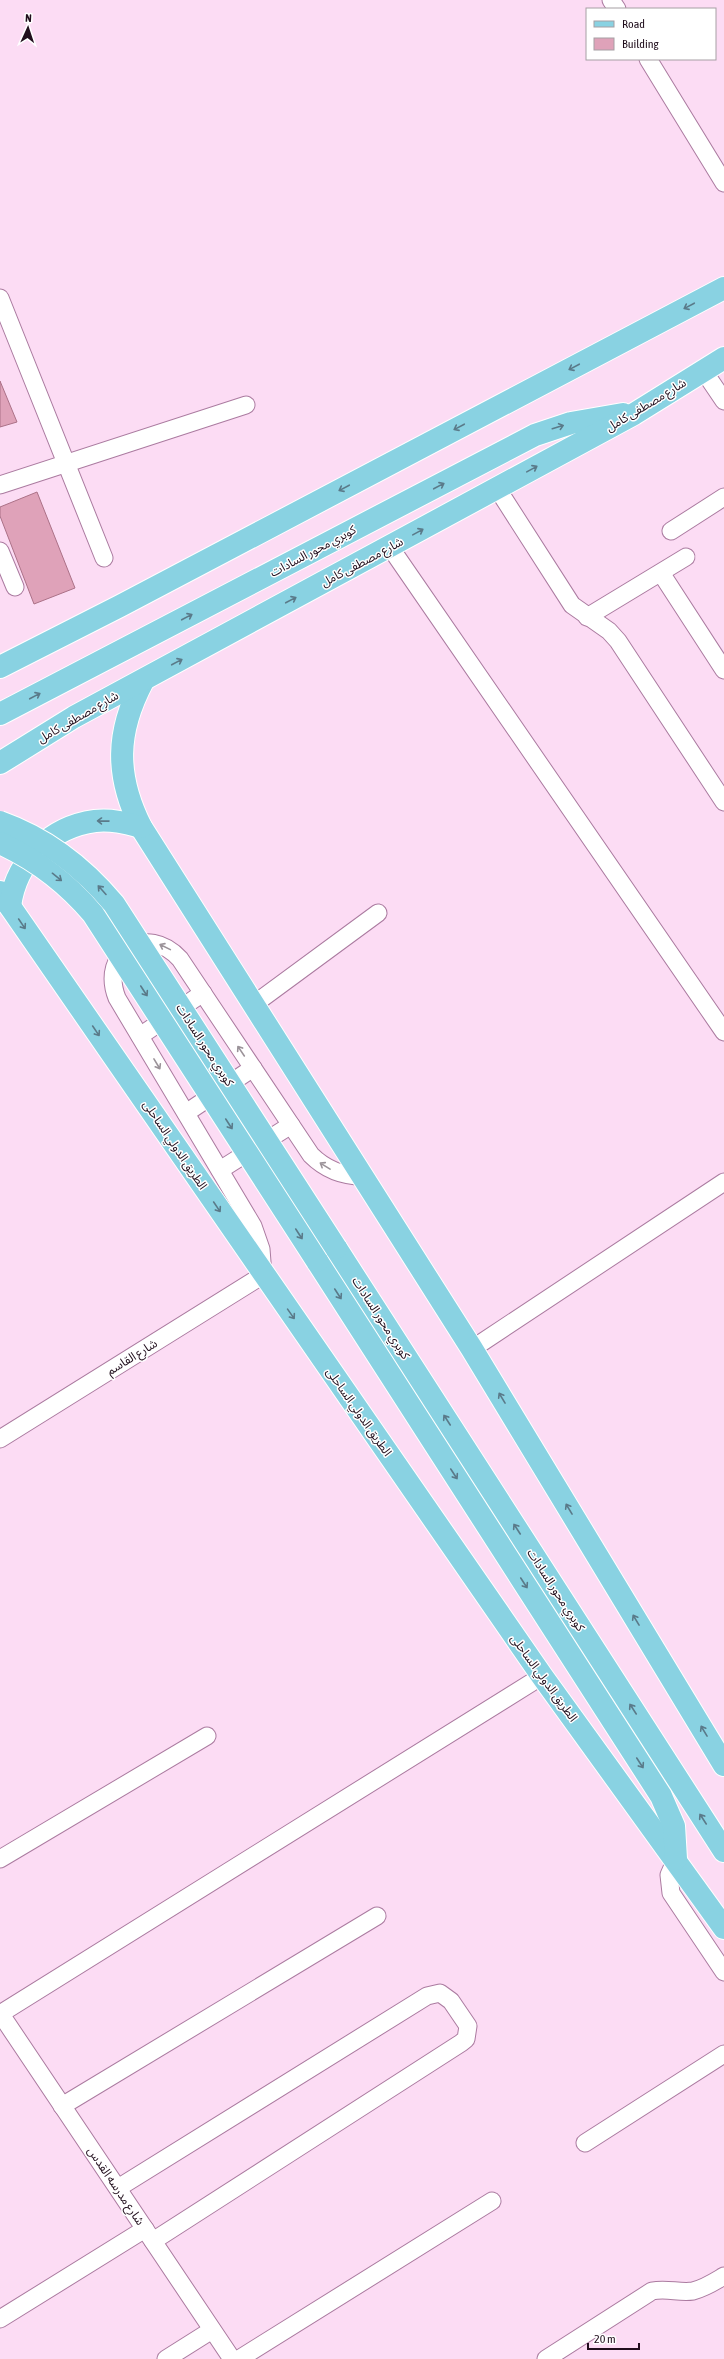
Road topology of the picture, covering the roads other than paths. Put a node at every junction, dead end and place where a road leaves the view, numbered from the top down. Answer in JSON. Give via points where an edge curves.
{"nodes":[{"id":1,"x":649,"y":60,"type":"edge"},
{"id":2,"x":724,"y":183,"type":"edge"},
{"id":3,"x":724,"y":288,"type":"edge"},
{"id":4,"x":0,"y":298,"type":"edge"},
{"id":5,"x":724,"y":358,"type":"edge"},
{"id":6,"x":702,"y":370,"type":"junction"},
{"id":7,"x":724,"y":401,"type":"edge"},
{"id":8,"x":246,"y":405,"type":"dead end"},
{"id":9,"x":634,"y":414,"type":"junction"},
{"id":10,"x":66,"y":464,"type":"junction"},
{"id":11,"x":0,"y":485,"type":"edge"},
{"id":12,"x":496,"y":488,"type":"junction"},
{"id":13,"x":724,"y":497,"type":"edge"},
{"id":14,"x":671,"y":530,"type":"dead end"},
{"id":15,"x":390,"y":547,"type":"junction"},
{"id":16,"x":0,"y":551,"type":"edge"},
{"id":17,"x":686,"y":557,"type":"dead end"},
{"id":18,"x":104,"y":558,"type":"dead end"},
{"id":19,"x":661,"y":573,"type":"junction"},
{"id":20,"x":15,"y":587,"type":"dead end"},
{"id":21,"x":587,"y":617,"type":"junction"},
{"id":22,"x":0,"y":667,"type":"edge"},
{"id":23,"x":724,"y":670,"type":"edge"},
{"id":24,"x":143,"y":681,"type":"junction"},
{"id":25,"x":0,"y":714,"type":"edge"},
{"id":26,"x":0,"y":764,"type":"edge"},
{"id":27,"x":724,"y":802,"type":"edge"},
{"id":28,"x":0,"y":822,"type":"edge"},
{"id":29,"x":141,"y":827,"type":"junction"},
{"id":30,"x":0,"y":843,"type":"edge"},
{"id":31,"x":5,"y":899,"type":"edge"},
{"id":32,"x":378,"y":913,"type":"dead end"},
{"id":33,"x":202,"y":993,"type":"junction"},
{"id":34,"x":253,"y":1005,"type":"junction"},
{"id":35,"x":724,"y":1032,"type":"edge"},
{"id":36,"x":140,"y":1036,"type":"junction"},
{"id":37,"x":252,"y":1068,"type":"junction"},
{"id":38,"x":186,"y":1113,"type":"junction"},
{"id":39,"x":291,"y":1125,"type":"junction"},
{"id":40,"x":220,"y":1170,"type":"junction"},
{"id":41,"x":362,"y":1176,"type":"junction"},
{"id":42,"x":724,"y":1182,"type":"edge"},
{"id":43,"x":263,"y":1275,"type":"junction"},
{"id":44,"x":472,"y":1349,"type":"junction"},
{"id":45,"x":0,"y":1439,"type":"edge"},
{"id":46,"x":542,"y":1676,"type":"junction"},
{"id":47,"x":207,"y":1736,"type":"dead end"},
{"id":48,"x":724,"y":1765,"type":"edge"},
{"id":49,"x":724,"y":1852,"type":"edge"},
{"id":50,"x":0,"y":1859,"type":"edge"},
{"id":51,"x":676,"y":1859,"type":"junction"},
{"id":52,"x":377,"y":1916,"type":"dead end"},
{"id":53,"x":724,"y":1928,"type":"edge"},
{"id":54,"x":724,"y":1972,"type":"edge"},
{"id":55,"x":0,"y":2013,"type":"edge"},
{"id":56,"x":724,"y":2054,"type":"edge"},
{"id":57,"x":62,"y":2106,"type":"junction"},
{"id":58,"x":585,"y":2143,"type":"dead end"},
{"id":59,"x":118,"y":2188,"type":"junction"},
{"id":60,"x":492,"y":2201,"type":"dead end"},
{"id":61,"x":149,"y":2235,"type":"junction"},
{"id":62,"x":724,"y":2276,"type":"edge"},
{"id":63,"x":0,"y":2319,"type":"edge"},
{"id":64,"x":212,"y":2330,"type":"junction"},
{"id":65,"x":166,"y":2359,"type":"edge"},
{"id":66,"x":232,"y":2359,"type":"edge"},
{"id":67,"x":239,"y":2359,"type":"edge"},
{"id":68,"x":546,"y":2359,"type":"edge"}],
"edges":[{"from":1,"to":2,"type":"street"},
{"from":3,"to":22,"type":"main road","one_way":true},
{"from":4,"to":10,"type":"street"},
{"from":5,"to":6,"type":"main road","name":"شارع مصطفى كامل"},
{"from":6,"to":7,"type":"street"},
{"from":6,"to":9,"type":"main road","name":"شارع مصطفى كامل"},
{"from":8,"to":10,"type":"street"},
{"from":12,"to":9,"type":"main road","name":"شارع مصطفى كامل","one_way":true},
{"from":25,"to":9,"type":"main road","name":"كوبري محور السادات","one_way":true,"via":[[535,435],[571,423]]},
{"from":10,"to":11,"type":"street"},
{"from":10,"to":18,"type":"street"},
{"from":15,"to":12,"type":"main road","name":"شارع مصطفى كامل","one_way":true},
{"from":12,"to":21,"type":"street","via":[[572,605]]},
{"from":13,"to":14,"type":"street"},
{"from":24,"to":15,"type":"main road","name":"شارع مصطفى كامل","one_way":true},
{"from":15,"to":35,"type":"street"},
{"from":16,"to":20,"type":"street"},
{"from":17,"to":19,"type":"street"},
{"from":19,"to":21,"type":"street"},
{"from":19,"to":23,"type":"street"},
{"from":21,"to":27,"type":"street","via":[[599,623],[618,641]]},
{"from":24,"to":26,"type":"main road","name":"شارع مصطفى كامل","via":[[74,717]]},
{"from":24,"to":29,"type":"main road","via":[[132,700],[122,750],[125,786],[131,807]]},
{"from":49,"to":28,"type":"main road","name":"كوبري محور السادات","one_way":true,"bridge":true,"via":[[114,904],[67,858],[27,833]]},
{"from":29,"to":31,"type":"main road","one_way":true,"via":[[119,821],[96,821],[74,826],[53,836],[35,850]]},
{"from":29,"to":34,"type":"main road"},
{"from":30,"to":51,"type":"main road","name":"كوبري محور السادات","one_way":true,"bridge":true,"via":[[34,860],[51,872],[94,914],[670,1810],[674,1826]]},
{"from":31,"to":43,"type":"main road","name":"الطريق الدولي الساحلى","one_way":true},
{"from":32,"to":34,"type":"street"},
{"from":33,"to":36,"type":"street"},
{"from":33,"to":36,"type":"street","one_way":true,"via":[[180,959],[160,944],[147,942],[124,951],[116,961],[112,973],[113,986]]},
{"from":37,"to":33,"type":"street","one_way":true},
{"from":34,"to":41,"type":"main road"},
{"from":36,"to":38,"type":"street","one_way":true},
{"from":37,"to":38,"type":"street"},
{"from":37,"to":39,"type":"street"},
{"from":38,"to":40,"type":"street"},
{"from":39,"to":40,"type":"street"},
{"from":41,"to":39,"type":"street","one_way":true,"via":[[343,1175],[322,1164],[311,1155]]},
{"from":40,"to":43,"type":"street","via":[[257,1237]]},
{"from":41,"to":44,"type":"main road"},
{"from":42,"to":44,"type":"street"},
{"from":43,"to":45,"type":"street","name":"شارع القاسم"},
{"from":43,"to":46,"type":"main road","name":"الطريق الدولي الساحلى","one_way":true},
{"from":48,"to":44,"type":"main road","one_way":true},
{"from":46,"to":51,"type":"main road","name":"الطريق الدولي الساحلى"},
{"from":46,"to":55,"type":"street"},
{"from":47,"to":50,"type":"street"},
{"from":51,"to":53,"type":"main road","name":"الطريق الدولي الساحلى"},
{"from":51,"to":54,"type":"street","via":[[669,1875],[671,1893]]},
{"from":52,"to":57,"type":"street"},
{"from":55,"to":57,"type":"street","name":"شارع مدرسه القدس"},
{"from":56,"to":58,"type":"street"},
{"from":57,"to":59,"type":"street","name":"شارع مدرسه القدس"},
{"from":59,"to":61,"type":"street","name":"شارع مدرسه القدس"},
{"from":59,"to":61,"type":"street","via":[[427,1996],[433,1993],[446,1996],[458,2010],[468,2026],[466,2039],[461,2043]]},
{"from":60,"to":67,"type":"street"},
{"from":61,"to":63,"type":"street"},
{"from":61,"to":64,"type":"street","name":"شارع مدرسه القدس"},
{"from":62,"to":68,"type":"street","via":[[706,2287],[692,2291],[670,2288],[652,2291]]},
{"from":64,"to":65,"type":"street"},
{"from":64,"to":66,"type":"street","name":"شارع مدرسه القدس"}]}
